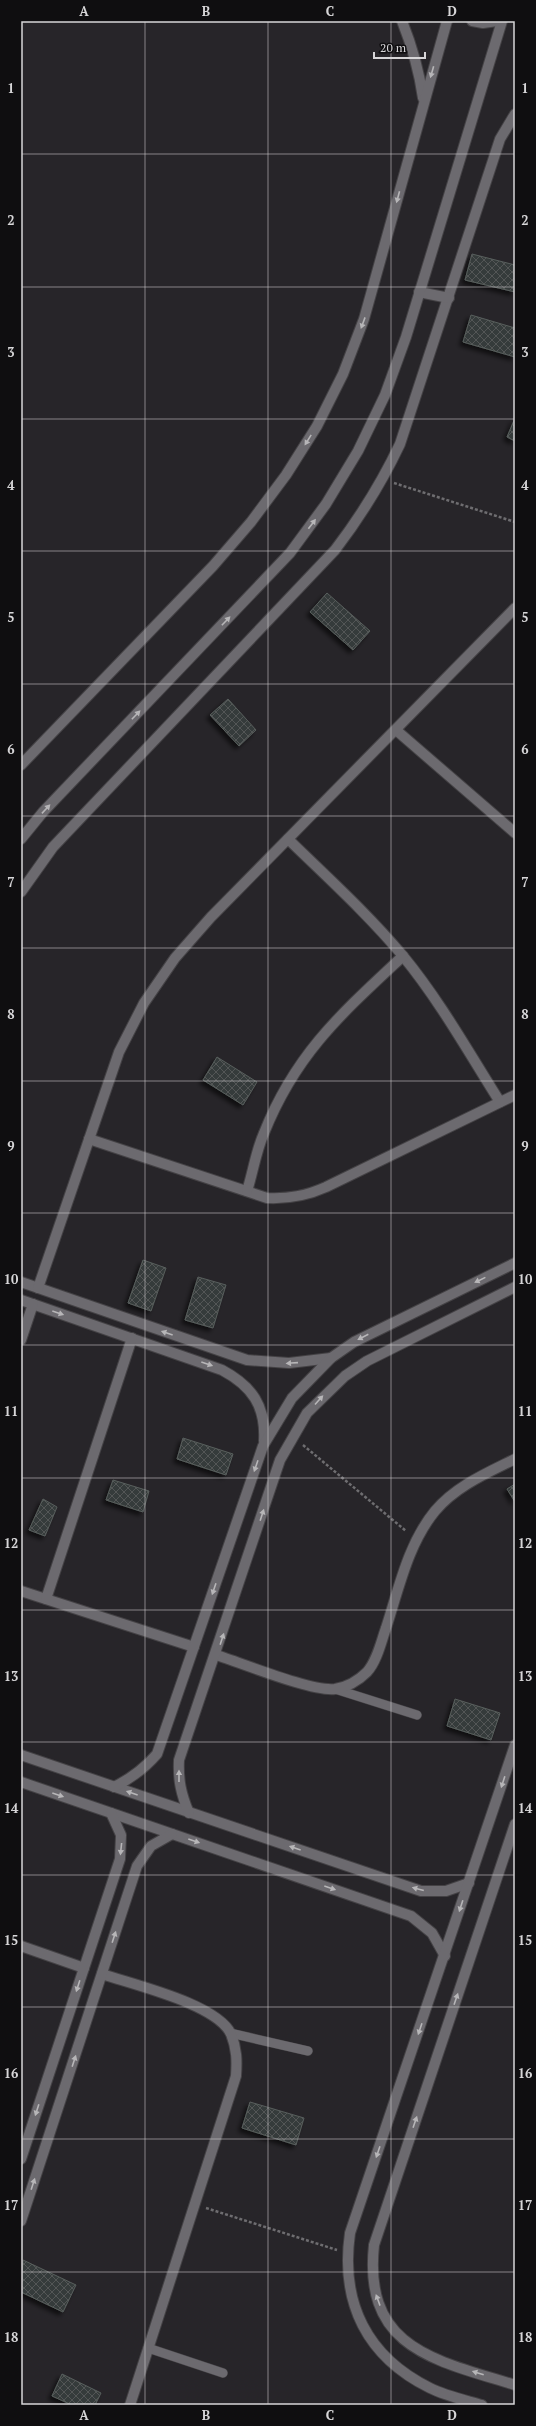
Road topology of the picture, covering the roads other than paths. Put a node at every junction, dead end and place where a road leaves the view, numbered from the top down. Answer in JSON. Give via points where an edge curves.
{"nodes":[{"id":1,"x":402,"y":21,"type":"edge"},
{"id":2,"x":446,"y":21,"type":"edge"},
{"id":3,"x":472,"y":21,"type":"edge"},
{"id":4,"x":497,"y":21,"type":"edge"},
{"id":5,"x":502,"y":21,"type":"edge"},
{"id":6,"x":424,"y":103,"type":"junction"},
{"id":7,"x":515,"y":114,"type":"edge"},
{"id":8,"x":419,"y":292,"type":"junction"},
{"id":9,"x":449,"y":298,"type":"junction"},
{"id":10,"x":515,"y":608,"type":"edge"},
{"id":11,"x":396,"y":730,"type":"junction"},
{"id":12,"x":21,"y":764,"type":"edge"},
{"id":13,"x":515,"y":833,"type":"edge"},
{"id":14,"x":21,"y":839,"type":"edge"},
{"id":15,"x":288,"y":839,"type":"junction"},
{"id":16,"x":21,"y":892,"type":"edge"},
{"id":17,"x":403,"y":956,"type":"junction"},
{"id":18,"x":515,"y":1095,"type":"edge"},
{"id":19,"x":500,"y":1102,"type":"junction"},
{"id":20,"x":90,"y":1139,"type":"junction"},
{"id":21,"x":247,"y":1191,"type":"junction"},
{"id":22,"x":515,"y":1263,"type":"edge"},
{"id":23,"x":21,"y":1282,"type":"edge"},
{"id":24,"x":515,"y":1287,"type":"edge"},
{"id":25,"x":38,"y":1288,"type":"junction"},
{"id":26,"x":21,"y":1300,"type":"edge"},
{"id":27,"x":33,"y":1304,"type":"junction"},
{"id":28,"x":132,"y":1338,"type":"junction"},
{"id":29,"x":21,"y":1340,"type":"edge"},
{"id":30,"x":331,"y":1358,"type":"junction"},
{"id":31,"x":263,"y":1446,"type":"junction"},
{"id":32,"x":515,"y":1458,"type":"edge"},
{"id":33,"x":21,"y":1591,"type":"edge"},
{"id":34,"x":46,"y":1599,"type":"junction"},
{"id":35,"x":194,"y":1647,"type":"junction"},
{"id":36,"x":216,"y":1655,"type":"junction"},
{"id":37,"x":335,"y":1689,"type":"junction"},
{"id":38,"x":417,"y":1715,"type":"dead end"},
{"id":39,"x":515,"y":1745,"type":"edge"},
{"id":40,"x":21,"y":1755,"type":"edge"},
{"id":41,"x":21,"y":1782,"type":"edge"},
{"id":42,"x":114,"y":1787,"type":"junction"},
{"id":43,"x":111,"y":1813,"type":"junction"},
{"id":44,"x":189,"y":1813,"type":"junction"},
{"id":45,"x":515,"y":1824,"type":"edge"},
{"id":46,"x":172,"y":1834,"type":"junction"},
{"id":47,"x":511,"y":1849,"type":"edge"},
{"id":48,"x":469,"y":1883,"type":"junction"},
{"id":49,"x":21,"y":1946,"type":"edge"},
{"id":50,"x":445,"y":1956,"type":"junction"},
{"id":51,"x":84,"y":1968,"type":"junction"},
{"id":52,"x":102,"y":1974,"type":"junction"},
{"id":53,"x":230,"y":2033,"type":"junction"},
{"id":54,"x":308,"y":2051,"type":"dead end"},
{"id":55,"x":21,"y":2159,"type":"edge"},
{"id":56,"x":21,"y":2222,"type":"edge"},
{"id":57,"x":148,"y":2348,"type":"junction"},
{"id":58,"x":223,"y":2373,"type":"dead end"},
{"id":59,"x":515,"y":2385,"type":"edge"},
{"id":60,"x":130,"y":2405,"type":"edge"},
{"id":61,"x":482,"y":2405,"type":"edge"}],
"edges":[{"from":1,"to":6,"type":"street","via":[[420,74]]},
{"from":2,"to":6,"type":"street","one_way":true},
{"from":3,"to":4,"type":"street"},
{"from":5,"to":8,"type":"street"},
{"from":6,"to":12,"type":"street","one_way":true,"via":[[364,320],[343,374],[317,426],[286,475],[251,522],[213,566]]},
{"from":7,"to":9,"type":"street","via":[[500,139]]},
{"from":8,"to":9,"type":"street"},
{"from":14,"to":8,"type":"street","one_way":true,"via":[[43,812],[264,582],[290,553],[326,504],[358,451],[385,395]]},
{"from":9,"to":16,"type":"street","via":[[400,444],[361,516],[335,550],[53,847]]},
{"from":10,"to":11,"type":"street"},
{"from":11,"to":13,"type":"street"},
{"from":11,"to":15,"type":"street"},
{"from":15,"to":17,"type":"street","via":[[365,912]]},
{"from":15,"to":20,"type":"street","via":[[211,917],[180,953],[144,1004],[119,1052]]},
{"from":17,"to":19,"type":"street","via":[[437,1003]]},
{"from":17,"to":21,"type":"street","via":[[317,1040],[296,1070],[278,1101],[263,1135]]},
{"from":18,"to":19,"type":"street"},
{"from":19,"to":21,"type":"street","via":[[312,1193],[282,1199],[267,1198]]},
{"from":20,"to":21,"type":"street"},
{"from":20,"to":25,"type":"street"},
{"from":22,"to":30,"type":"street","one_way":true,"via":[[360,1339]]},
{"from":23,"to":25,"type":"street"},
{"from":36,"to":24,"type":"street","one_way":true,"via":[[280,1460],[307,1414],[325,1394],[366,1361]]},
{"from":30,"to":25,"type":"street","one_way":true,"via":[[289,1363],[247,1360]]},
{"from":26,"to":27,"type":"street"},
{"from":27,"to":28,"type":"street","one_way":true},
{"from":27,"to":29,"type":"street"},
{"from":28,"to":31,"type":"street","one_way":true,"via":[[222,1370],[239,1379],[252,1392],[261,1409],[265,1427]]},
{"from":28,"to":34,"type":"street"},
{"from":30,"to":31,"type":"street","via":[[292,1398]]},
{"from":31,"to":35,"type":"street","one_way":true},
{"from":32,"to":37,"type":"street","via":[[473,1480],[435,1511],[417,1540],[376,1655],[367,1671],[353,1683]]},
{"from":33,"to":34,"type":"street"},
{"from":34,"to":35,"type":"street"},
{"from":35,"to":42,"type":"street","via":[[156,1754],[145,1768]]},
{"from":36,"to":37,"type":"street","via":[[317,1688]]},
{"from":44,"to":36,"type":"street","one_way":true,"via":[[181,1796],[179,1760]]},
{"from":37,"to":38,"type":"lane"},
{"from":39,"to":48,"type":"street","one_way":true},
{"from":40,"to":42,"type":"street"},
{"from":41,"to":43,"type":"street","one_way":true},
{"from":44,"to":42,"type":"street","one_way":true},
{"from":43,"to":46,"type":"street"},
{"from":43,"to":51,"type":"street","one_way":true,"via":[[119,1829],[122,1847]]},
{"from":48,"to":44,"type":"street","one_way":true,"via":[[446,1890],[421,1891]]},
{"from":45,"to":47,"type":"street"},
{"from":46,"to":50,"type":"street","one_way":true,"via":[[411,1916],[432,1933]]},
{"from":52,"to":46,"type":"street","one_way":true,"via":[[138,1866],[152,1846]]},
{"from":59,"to":47,"type":"street","one_way":true,"via":[[430,2358],[411,2346],[394,2330],[382,2311],[374,2290],[372,2267],[374,2245]]},
{"from":48,"to":50,"type":"street","one_way":true},
{"from":49,"to":51,"type":"street"},
{"from":50,"to":61,"type":"street","one_way":true,"via":[[350,2233],[347,2253],[348,2282],[354,2309],[367,2335],[385,2357],[407,2376],[432,2389]]},
{"from":51,"to":55,"type":"street","one_way":true},
{"from":52,"to":53,"type":"street","via":[[196,2006],[215,2016]]},
{"from":56,"to":52,"type":"street","one_way":true},
{"from":53,"to":54,"type":"lane"},
{"from":53,"to":57,"type":"street","via":[[238,2054],[236,2076]]},
{"from":57,"to":58,"type":"lane"},
{"from":57,"to":60,"type":"street"}]}
